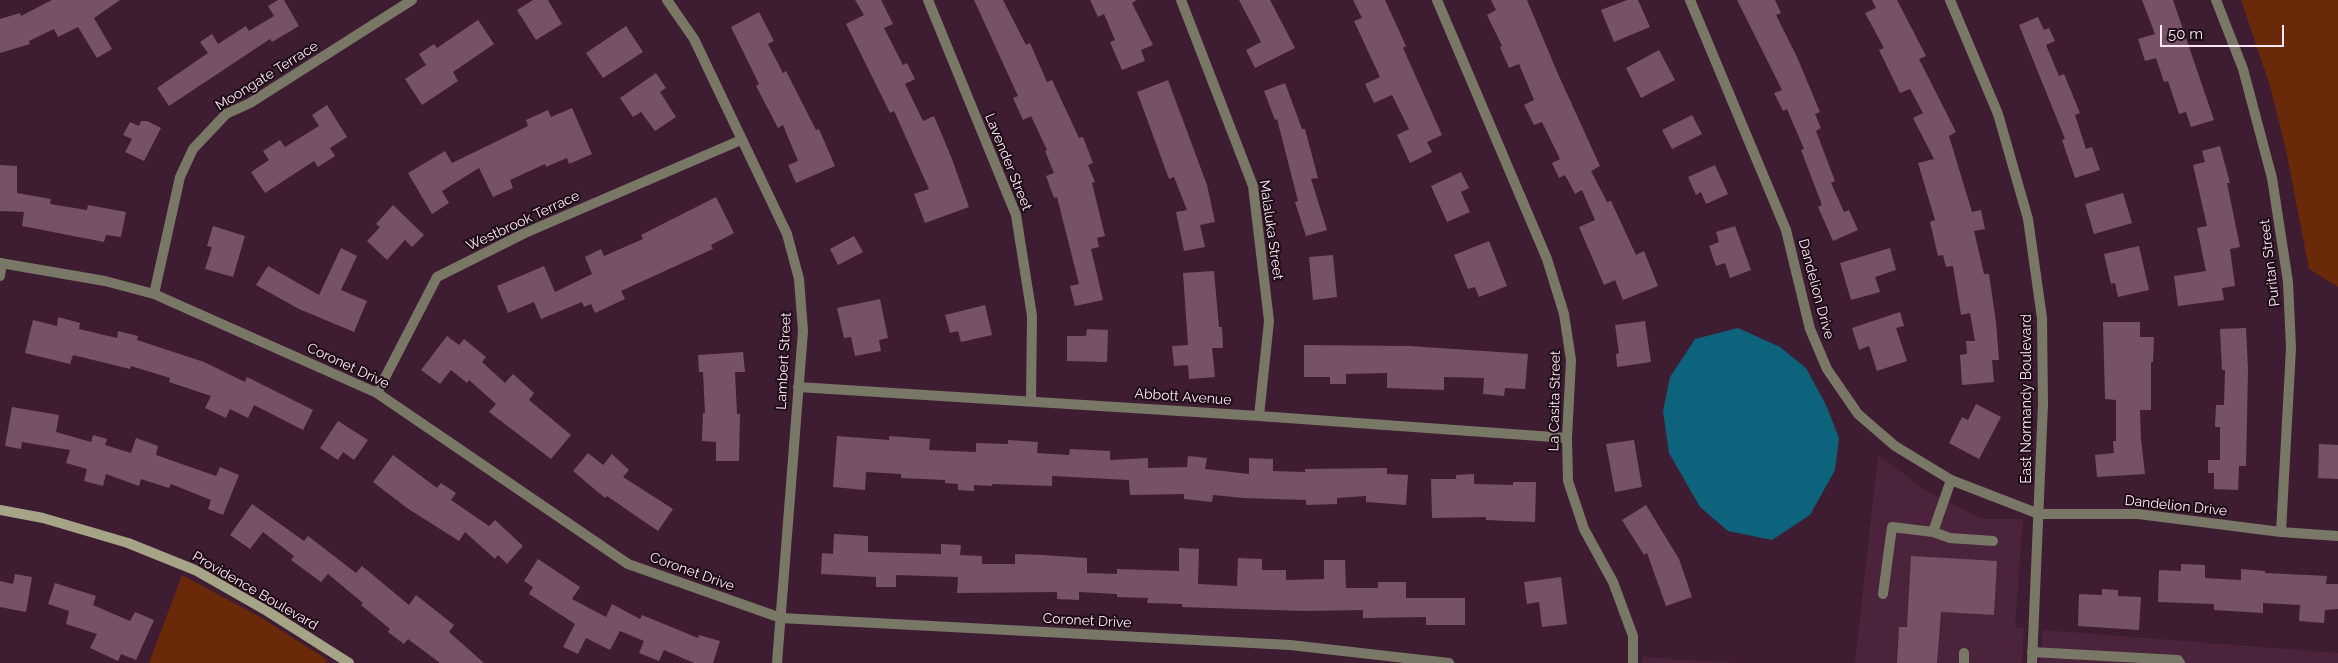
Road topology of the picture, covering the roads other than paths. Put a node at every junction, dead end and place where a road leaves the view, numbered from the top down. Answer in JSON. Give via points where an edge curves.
{"nodes":[{"id":1,"x":412,"y":0,"type":"edge"},
{"id":2,"x":667,"y":0,"type":"edge"},
{"id":3,"x":928,"y":0,"type":"edge"},
{"id":4,"x":1180,"y":0,"type":"edge"},
{"id":5,"x":1437,"y":0,"type":"edge"},
{"id":6,"x":1690,"y":0,"type":"edge"},
{"id":7,"x":1950,"y":0,"type":"edge"},
{"id":8,"x":2216,"y":0,"type":"edge"},
{"id":9,"x":741,"y":140,"type":"junction"},
{"id":10,"x":1,"y":263,"type":"edge"},
{"id":11,"x":0,"y":276,"type":"edge"},
{"id":12,"x":154,"y":294,"type":"junction"},
{"id":13,"x":798,"y":387,"type":"junction"},
{"id":14,"x":376,"y":393,"type":"junction"},
{"id":15,"x":1031,"y":401,"type":"junction"},
{"id":16,"x":1259,"y":416,"type":"junction"},
{"id":17,"x":1567,"y":438,"type":"junction"},
{"id":18,"x":1951,"y":480,"type":"junction"},
{"id":19,"x":0,"y":510,"type":"edge"},
{"id":20,"x":2039,"y":514,"type":"junction"},
{"id":21,"x":1933,"y":532,"type":"junction"},
{"id":22,"x":2281,"y":532,"type":"junction"},
{"id":23,"x":2338,"y":536,"type":"edge"},
{"id":24,"x":1993,"y":541,"type":"dead end"},
{"id":25,"x":1883,"y":594,"type":"dead end"},
{"id":26,"x":781,"y":618,"type":"junction"},
{"id":27,"x":2032,"y":658,"type":"edge"},
{"id":28,"x":338,"y":660,"type":"edge"},
{"id":29,"x":2179,"y":662,"type":"edge"},
{"id":30,"x":349,"y":663,"type":"edge"},
{"id":31,"x":777,"y":663,"type":"edge"},
{"id":32,"x":1449,"y":663,"type":"edge"},
{"id":33,"x":1633,"y":663,"type":"edge"}],
"edges":[{"from":1,"to":12,"type":"street","name":"Moongate Terrace","via":[[250,103],[226,114],[193,149],[180,177]]},
{"from":2,"to":9,"type":"street","name":"Lambert Street","via":[[694,39]]},
{"from":3,"to":15,"type":"street","name":"Lavender Street","via":[[1016,215],[1032,316]]},
{"from":4,"to":16,"type":"street","name":"Malaluka Street","via":[[1253,186],[1270,321]]},
{"from":5,"to":17,"type":"street","name":"La Casita Street","via":[[1547,259],[1564,314],[1571,360]]},
{"from":6,"to":18,"type":"street","name":"Dandelion Drive","via":[[1786,230],[1810,329],[1827,369],[1858,414],[1895,446]]},
{"from":7,"to":20,"type":"street","name":"East Normandy Boulevard","via":[[1998,114],[2028,219],[2042,318]]},
{"from":8,"to":22,"type":"street","name":"Puritan Street","via":[[2243,69],[2272,178],[2288,282],[2291,348]]},
{"from":9,"to":13,"type":"street","name":"Lambert Street","via":[[787,234],[799,279],[802,332]]},
{"from":9,"to":14,"type":"street","name":"Westbrook Terrace","via":[[525,233],[437,277]]},
{"from":10,"to":11,"type":"street"},
{"from":10,"to":12,"type":"street","name":"Coronet Drive","via":[[105,281]]},
{"from":12,"to":14,"type":"street","name":"Coronet Drive"},
{"from":13,"to":15,"type":"street","name":"Abbott Avenue"},
{"from":13,"to":26,"type":"street","name":"Lambert Street"},
{"from":14,"to":26,"type":"street","name":"Coronet Drive","via":[[628,564]]},
{"from":15,"to":16,"type":"street","name":"Abbott Avenue"},
{"from":16,"to":17,"type":"street","name":"Abbott Avenue"},
{"from":17,"to":33,"type":"street","name":"La Casita Street","via":[[1568,481],[1584,529],[1613,582],[1633,636]]},
{"from":18,"to":20,"type":"street","name":"Dandelion Drive"},
{"from":18,"to":21,"type":"street"},
{"from":19,"to":28,"type":"main road","name":"Providence Boulevard","via":[[43,518],[128,543],[195,570],[267,611]]},
{"from":20,"to":22,"type":"street","name":"Dandelion Drive","via":[[2138,514]]},
{"from":20,"to":27,"type":"street","name":"East Normandy Boulevard"},
{"from":21,"to":24,"type":"street","via":[[1950,538]]},
{"from":21,"to":25,"type":"street","via":[[1892,528]]},
{"from":22,"to":23,"type":"street","name":"Dandelion Drive"},
{"from":26,"to":31,"type":"street","name":"Lambert Street"},
{"from":26,"to":32,"type":"street","name":"Coronet Drive","via":[[1290,645]]},
{"from":27,"to":29,"type":"street"},
{"from":28,"to":30,"type":"main road","name":"Providence Boulevard"}]}
